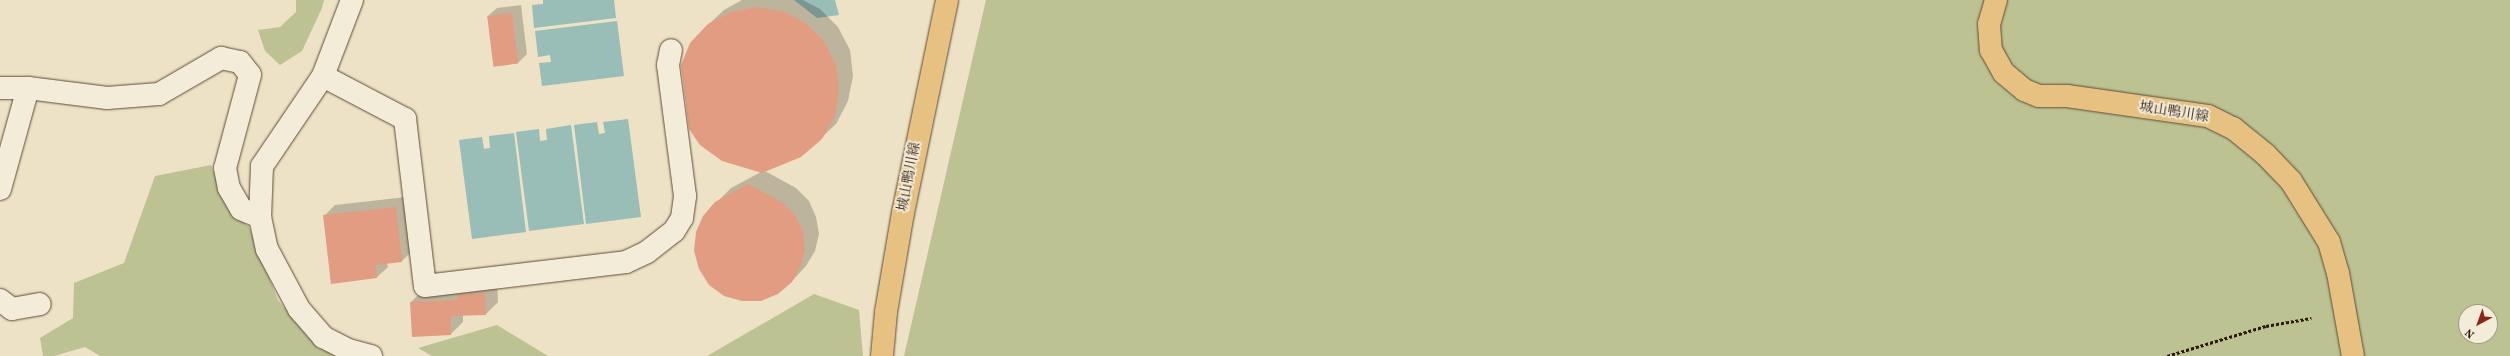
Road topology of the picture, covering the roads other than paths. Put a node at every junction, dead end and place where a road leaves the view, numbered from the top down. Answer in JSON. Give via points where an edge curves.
{"nodes":[{"id":1,"x":352,"y":0,"type":"edge"},
{"id":2,"x":948,"y":0,"type":"edge"},
{"id":3,"x":1996,"y":0,"type":"edge"},
{"id":4,"x":671,"y":50,"type":"dead end"},
{"id":5,"x":323,"y":76,"type":"junction"},
{"id":6,"x":0,"y":88,"type":"edge"},
{"id":7,"x":28,"y":88,"type":"junction"},
{"id":8,"x":0,"y":189,"type":"edge"},
{"id":9,"x":260,"y":217,"type":"junction"},
{"id":10,"x":0,"y":300,"type":"edge"},
{"id":11,"x":40,"y":304,"type":"dead end"},
{"id":12,"x":371,"y":356,"type":"edge"},
{"id":13,"x":882,"y":356,"type":"edge"},
{"id":14,"x":2353,"y":356,"type":"edge"}],
"edges":[{"from":1,"to":5,"type":"street"},
{"from":2,"to":13,"type":"main road","name":"城山鴨川線","via":[[903,213],[886,312]]},
{"from":3,"to":14,"type":"main road","name":"城山鴨川線","via":[[1989,24],[1991,50],[2004,73],[2024,90],[2040,96],[2067,96],[2208,116],[2233,128],[2265,154],[2291,181],[2329,242],[2338,272]]},
{"from":4,"to":5,"type":"street","via":[[668,65],[685,196],[682,218],[674,231],[647,252],[626,262],[426,286],[405,120]]},
{"from":5,"to":9,"type":"street","via":[[262,166]]},
{"from":6,"to":7,"type":"street"},
{"from":7,"to":8,"type":"street"},
{"from":7,"to":9,"type":"street","via":[[107,98],[159,94],[221,58],[240,62],[250,75],[225,168],[229,188],[241,209]]},
{"from":9,"to":12,"type":"street","via":[[267,249],[299,309],[323,337],[348,350]]},
{"from":10,"to":11,"type":"street","via":[[12,309]]}]}
